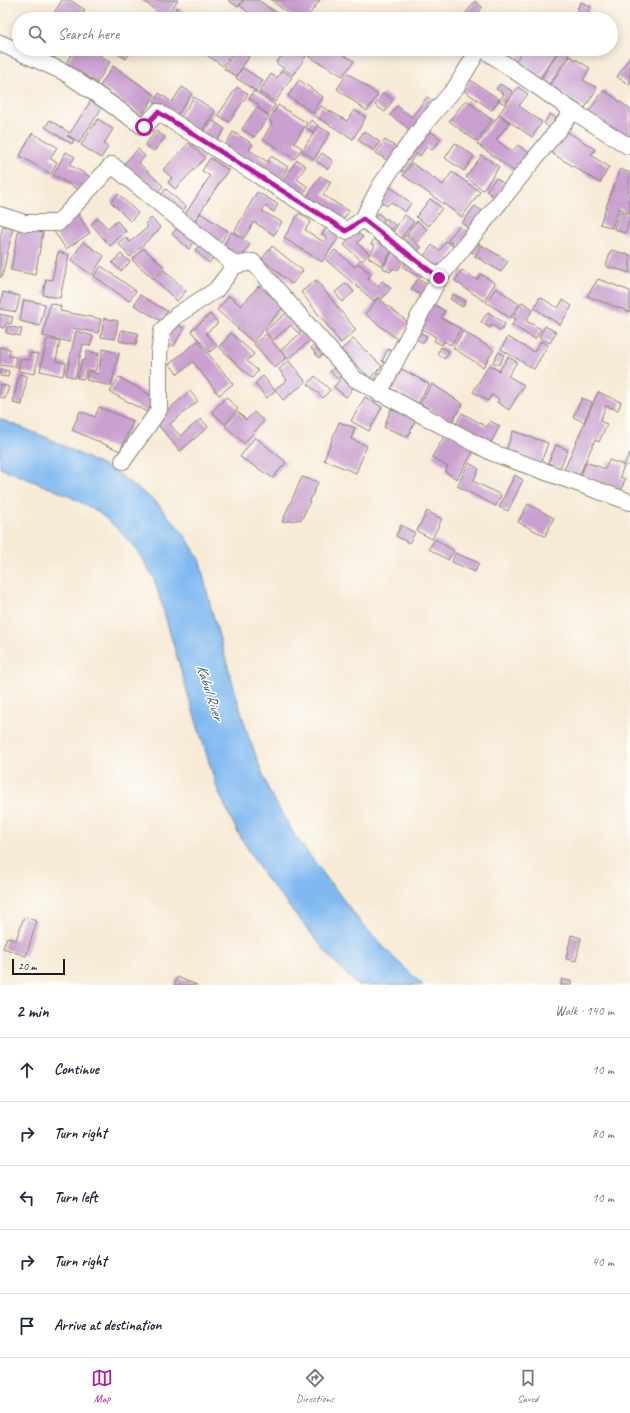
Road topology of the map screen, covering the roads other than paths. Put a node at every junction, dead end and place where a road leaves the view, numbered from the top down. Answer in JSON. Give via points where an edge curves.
{"nodes":[{"id":1,"x":0,"y":43,"type":"edge"},
{"id":2,"x":12,"y":48,"type":"edge"},
{"id":3,"x":29,"y":56,"type":"edge"},
{"id":4,"x":475,"y":56,"type":"edge"},
{"id":5,"x":493,"y":56,"type":"edge"},
{"id":6,"x":573,"y":111,"type":"junction"},
{"id":7,"x":630,"y":144,"type":"edge"},
{"id":8,"x":0,"y":215,"type":"edge"},
{"id":9,"x":363,"y":219,"type":"junction"},
{"id":10,"x":235,"y":265,"type":"junction"},
{"id":11,"x":439,"y":278,"type":"junction"},
{"id":12,"x":379,"y":393,"type":"junction"},
{"id":13,"x":123,"y":461,"type":"dead end"},
{"id":14,"x":630,"y":502,"type":"edge"}],
"edges":[{"from":1,"to":2,"type":"street"},
{"from":3,"to":9,"type":"street","via":[[64,72],[144,127],[158,112],[346,231]]},
{"from":4,"to":9,"type":"street","via":[[456,87],[400,156]]},
{"from":5,"to":6,"type":"street"},
{"from":6,"to":7,"type":"street","via":[[628,146]]},
{"from":6,"to":11,"type":"street"},
{"from":8,"to":10,"type":"street","via":[[25,223],[58,223],[112,165]]},
{"from":9,"to":11,"type":"street"},
{"from":10,"to":12,"type":"street","via":[[253,262],[355,379]]},
{"from":10,"to":13,"type":"street","via":[[216,290],[177,315],[162,331],[159,354],[159,410]]},
{"from":11,"to":12,"type":"street"},
{"from":12,"to":14,"type":"street","via":[[493,453]]}]}
